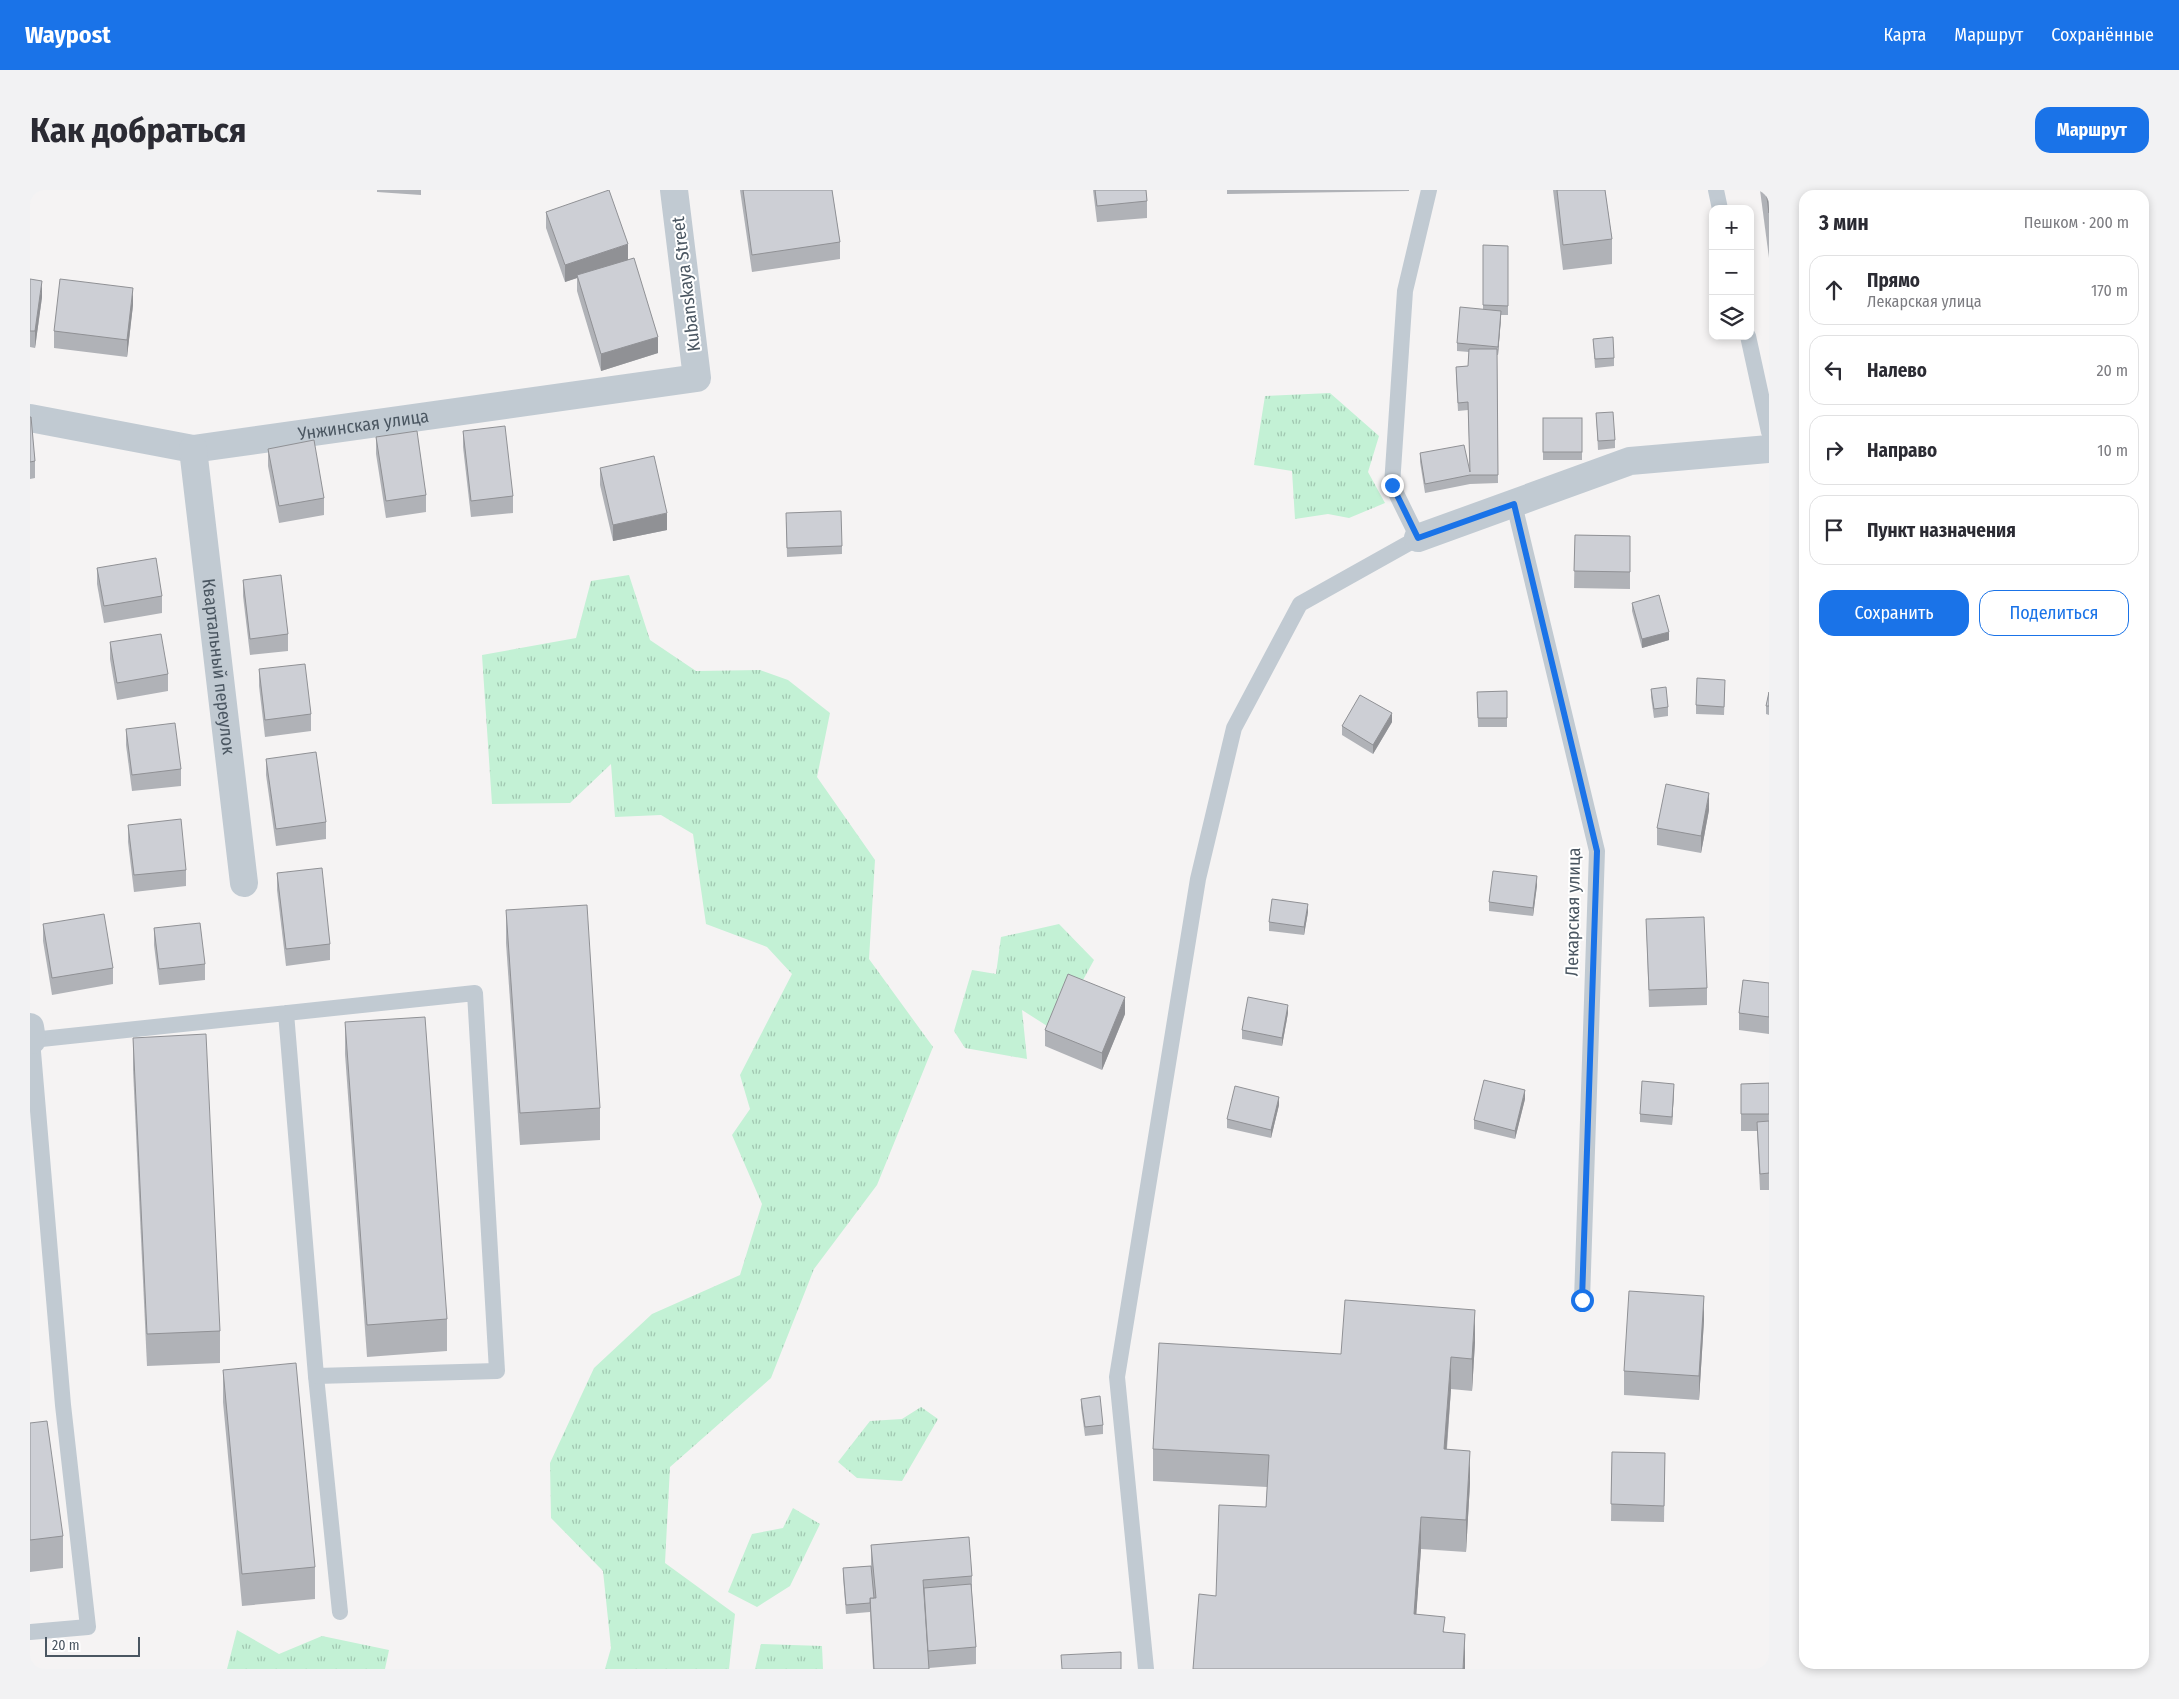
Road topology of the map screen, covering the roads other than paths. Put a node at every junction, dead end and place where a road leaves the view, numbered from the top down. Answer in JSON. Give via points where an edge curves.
{"nodes":[{"id":1,"x":674,"y":190,"type":"edge"},
{"id":2,"x":1430,"y":190,"type":"edge"},
{"id":3,"x":1716,"y":190,"type":"edge"},
{"id":4,"x":1719,"y":205,"type":"edge"},
{"id":5,"x":1749,"y":340,"type":"edge"},
{"id":6,"x":697,"y":378,"type":"joint"},
{"id":7,"x":30,"y":418,"type":"edge"},
{"id":8,"x":1769,"y":432,"type":"edge"},
{"id":9,"x":193,"y":449,"type":"junction"},
{"id":10,"x":1769,"y":449,"type":"edge"},
{"id":11,"x":1514,"y":504,"type":"junction"},
{"id":12,"x":1418,"y":538,"type":"junction"},
{"id":13,"x":244,"y":883,"type":"dead end"},
{"id":14,"x":286,"y":1013,"type":"junction"},
{"id":15,"x":31,"y":1036,"type":"edge"},
{"id":16,"x":1582,"y":1300,"type":"dead end"},
{"id":17,"x":316,"y":1376,"type":"junction"},
{"id":18,"x":340,"y":1612,"type":"dead end"},
{"id":19,"x":30,"y":1632,"type":"edge"},
{"id":20,"x":1146,"y":1669,"type":"edge"}],
"edges":[{"from":1,"to":6,"type":"street","name":"Kubanskaya Street"},
{"from":2,"to":12,"type":"lane","via":[[1405,291],[1392,485]]},
{"from":3,"to":4,"type":"lane"},
{"from":5,"to":8,"type":"lane"},
{"from":6,"to":9,"type":"street","name":"Унжинская улица"},
{"from":7,"to":9,"type":"street","name":"Унжинская улица"},
{"from":9,"to":13,"type":"street","name":"Квартальный переулок"},
{"from":10,"to":11,"type":"street","via":[[1630,461]]},
{"from":11,"to":12,"type":"street"},
{"from":11,"to":16,"type":"lane","name":"Лекарская улица","via":[[1597,851]]},
{"from":12,"to":20,"type":"lane","via":[[1300,604],[1234,728],[1222,775],[1198,879],[1117,1377]]},
{"from":14,"to":15,"type":"lane"},
{"from":14,"to":17,"type":"lane"},
{"from":14,"to":17,"type":"lane","via":[[475,993],[497,1371]]},
{"from":15,"to":19,"type":"lane","via":[[63,1405],[88,1627]]},
{"from":17,"to":18,"type":"lane"}]}
